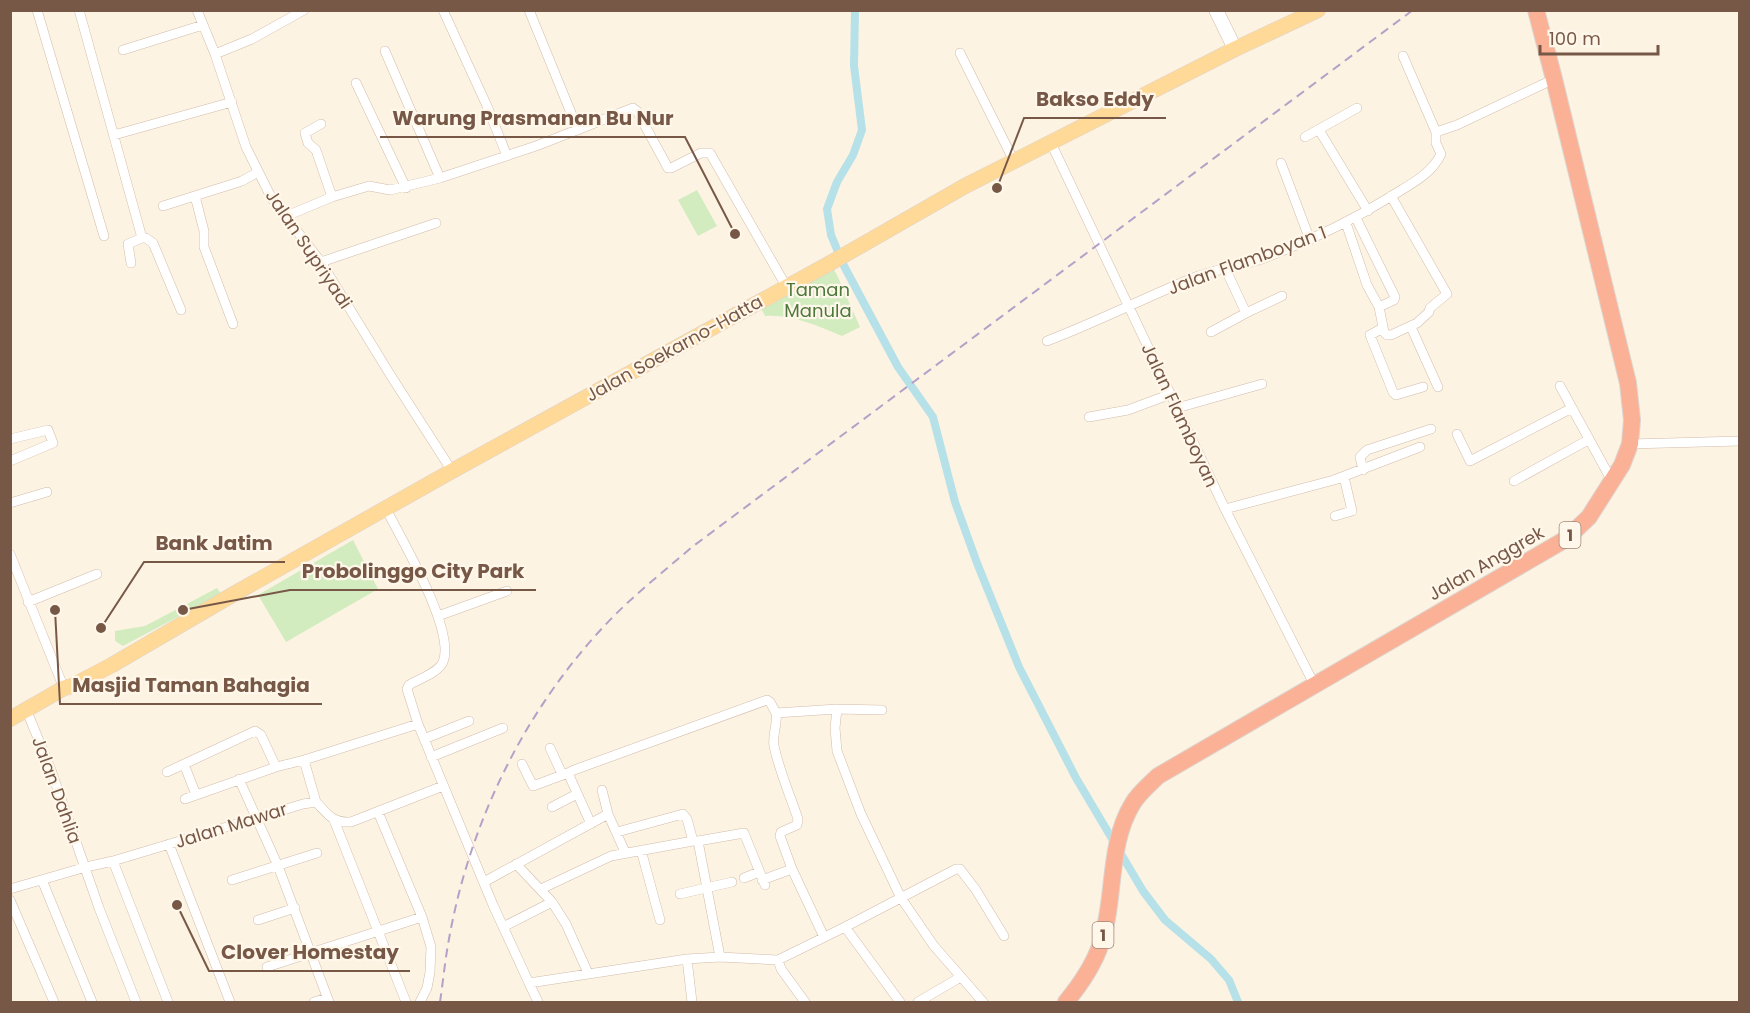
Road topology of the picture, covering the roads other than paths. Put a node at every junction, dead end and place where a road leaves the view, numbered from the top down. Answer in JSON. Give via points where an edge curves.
{"nodes":[{"id":1,"x":37,"y":10,"type":"edge"},
{"id":2,"x":79,"y":10,"type":"edge"},
{"id":3,"x":197,"y":10,"type":"edge"},
{"id":4,"x":304,"y":10,"type":"edge"},
{"id":5,"x":443,"y":10,"type":"edge"},
{"id":6,"x":530,"y":10,"type":"edge"},
{"id":7,"x":1216,"y":10,"type":"edge"},
{"id":8,"x":1318,"y":10,"type":"edge"},
{"id":9,"x":1536,"y":10,"type":"edge"},
{"id":10,"x":202,"y":25,"type":"junction"},
{"id":11,"x":1235,"y":49,"type":"junction"},
{"id":12,"x":123,"y":50,"type":"dead end"},
{"id":13,"x":385,"y":51,"type":"dead end"},
{"id":14,"x":960,"y":53,"type":"dead end"},
{"id":15,"x":215,"y":54,"type":"junction"},
{"id":16,"x":1403,"y":56,"type":"dead end"},
{"id":17,"x":1554,"y":79,"type":"junction"},
{"id":18,"x":356,"y":83,"type":"dead end"},
{"id":19,"x":232,"y":102,"type":"junction"},
{"id":20,"x":1357,"y":108,"type":"dead end"},
{"id":21,"x":321,"y":124,"type":"dead end"},
{"id":22,"x":578,"y":130,"type":"junction"},
{"id":23,"x":1319,"y":130,"type":"junction"},
{"id":24,"x":1436,"y":132,"type":"junction"},
{"id":25,"x":114,"y":135,"type":"junction"},
{"id":26,"x":1305,"y":137,"type":"dead end"},
{"id":27,"x":1051,"y":143,"type":"junction"},
{"id":28,"x":507,"y":156,"type":"junction"},
{"id":29,"x":1014,"y":160,"type":"junction"},
{"id":30,"x":1281,"y":163,"type":"dead end"},
{"id":31,"x":258,"y":172,"type":"junction"},
{"id":32,"x":440,"y":178,"type":"junction"},
{"id":33,"x":406,"y":188,"type":"junction"},
{"id":34,"x":195,"y":196,"type":"junction"},
{"id":35,"x":1391,"y":196,"type":"junction"},
{"id":36,"x":332,"y":197,"type":"junction"},
{"id":37,"x":163,"y":206,"type":"dead end"},
{"id":38,"x":1368,"y":211,"type":"junction"},
{"id":39,"x":284,"y":217,"type":"junction"},
{"id":40,"x":1356,"y":218,"type":"junction"},
{"id":41,"x":436,"y":223,"type":"dead end"},
{"id":42,"x":1346,"y":223,"type":"junction"},
{"id":43,"x":104,"y":236,"type":"dead end"},
{"id":44,"x":142,"y":238,"type":"junction"},
{"id":45,"x":1310,"y":240,"type":"junction"},
{"id":46,"x":321,"y":262,"type":"junction"},
{"id":47,"x":130,"y":263,"type":"dead end"},
{"id":48,"x":1225,"y":268,"type":"junction"},
{"id":49,"x":786,"y":286,"type":"junction"},
{"id":50,"x":1282,"y":296,"type":"dead end"},
{"id":51,"x":1129,"y":306,"type":"junction"},
{"id":52,"x":1379,"y":307,"type":"junction"},
{"id":53,"x":181,"y":310,"type":"dead end"},
{"id":54,"x":1246,"y":313,"type":"junction"},
{"id":55,"x":233,"y":324,"type":"dead end"},
{"id":56,"x":1411,"y":327,"type":"junction"},
{"id":57,"x":1383,"y":328,"type":"junction"},
{"id":58,"x":1210,"y":332,"type":"dead end"},
{"id":59,"x":1047,"y":341,"type":"dead end"},
{"id":60,"x":1262,"y":384,"type":"dead end"},
{"id":61,"x":1560,"y":386,"type":"dead end"},
{"id":62,"x":1423,"y":387,"type":"dead end"},
{"id":63,"x":1438,"y":387,"type":"dead end"},
{"id":64,"x":1171,"y":394,"type":"junction"},
{"id":65,"x":1177,"y":408,"type":"junction"},
{"id":66,"x":1572,"y":408,"type":"junction"},
{"id":67,"x":1089,"y":417,"type":"dead end"},
{"id":68,"x":1431,"y":429,"type":"dead end"},
{"id":69,"x":1457,"y":434,"type":"dead end"},
{"id":70,"x":10,"y":439,"type":"edge"},
{"id":71,"x":1588,"y":440,"type":"junction"},
{"id":72,"x":1740,"y":441,"type":"edge"},
{"id":73,"x":1630,"y":444,"type":"junction"},
{"id":74,"x":1420,"y":447,"type":"dead end"},
{"id":75,"x":10,"y":461,"type":"edge"},
{"id":76,"x":1363,"y":470,"type":"junction"},
{"id":77,"x":443,"y":477,"type":"junction"},
{"id":78,"x":1344,"y":477,"type":"junction"},
{"id":79,"x":1612,"y":480,"type":"junction"},
{"id":80,"x":1514,"y":481,"type":"dead end"},
{"id":81,"x":48,"y":492,"type":"dead end"},
{"id":82,"x":10,"y":503,"type":"edge"},
{"id":83,"x":386,"y":509,"type":"junction"},
{"id":84,"x":1225,"y":509,"type":"junction"},
{"id":85,"x":1335,"y":516,"type":"dead end"},
{"id":86,"x":11,"y":560,"type":"edge"},
{"id":87,"x":97,"y":574,"type":"dead end"},
{"id":88,"x":507,"y":591,"type":"dead end"},
{"id":89,"x":28,"y":602,"type":"junction"},
{"id":90,"x":438,"y":616,"type":"junction"},
{"id":91,"x":1314,"y":684,"type":"junction"},
{"id":92,"x":68,"y":689,"type":"junction"},
{"id":93,"x":837,"y":709,"type":"junction"},
{"id":94,"x":882,"y":710,"type":"dead end"},
{"id":95,"x":776,"y":713,"type":"junction"},
{"id":96,"x":28,"y":714,"type":"junction"},
{"id":97,"x":10,"y":718,"type":"edge"},
{"id":98,"x":469,"y":721,"type":"dead end"},
{"id":99,"x":418,"y":723,"type":"junction"},
{"id":100,"x":10,"y":724,"type":"edge"},
{"id":101,"x":503,"y":728,"type":"dead end"},
{"id":102,"x":424,"y":739,"type":"junction"},
{"id":103,"x":550,"y":748,"type":"dead end"},
{"id":104,"x":431,"y":757,"type":"junction"},
{"id":105,"x":303,"y":760,"type":"junction"},
{"id":106,"x":184,"y":764,"type":"junction"},
{"id":107,"x":522,"y":764,"type":"dead end"},
{"id":108,"x":276,"y":767,"type":"junction"},
{"id":109,"x":167,"y":772,"type":"dead end"},
{"id":110,"x":565,"y":774,"type":"junction"},
{"id":111,"x":239,"y":779,"type":"junction"},
{"id":112,"x":443,"y":786,"type":"junction"},
{"id":113,"x":602,"y":790,"type":"dead end"},
{"id":114,"x":577,"y":794,"type":"junction"},
{"id":115,"x":196,"y":795,"type":"junction"},
{"id":116,"x":185,"y":799,"type":"dead end"},
{"id":117,"x":316,"y":802,"type":"junction"},
{"id":118,"x":552,"y":807,"type":"dead end"},
{"id":119,"x":378,"y":812,"type":"junction"},
{"id":120,"x":608,"y":814,"type":"junction"},
{"id":121,"x":257,"y":816,"type":"junction"},
{"id":122,"x":333,"y":820,"type":"junction"},
{"id":123,"x":591,"y":824,"type":"junction"},
{"id":124,"x":617,"y":832,"type":"junction"},
{"id":125,"x":695,"y":841,"type":"junction"},
{"id":126,"x":168,"y":844,"type":"junction"},
{"id":127,"x":641,"y":850,"type":"junction"},
{"id":128,"x":625,"y":852,"type":"junction"},
{"id":129,"x":317,"y":853,"type":"dead end"},
{"id":130,"x":113,"y":861,"type":"junction"},
{"id":131,"x":516,"y":864,"type":"junction"},
{"id":132,"x":278,"y":866,"type":"junction"},
{"id":133,"x":86,"y":867,"type":"junction"},
{"id":134,"x":792,"y":869,"type":"junction"},
{"id":135,"x":744,"y":878,"type":"dead end"},
{"id":136,"x":762,"y":879,"type":"junction"},
{"id":137,"x":42,"y":880,"type":"junction"},
{"id":138,"x":232,"y":880,"type":"dead end"},
{"id":139,"x":484,"y":882,"type":"junction"},
{"id":140,"x":732,"y":882,"type":"dead end"},
{"id":141,"x":10,"y":889,"type":"edge"},
{"id":142,"x":542,"y":889,"type":"junction"},
{"id":143,"x":708,"y":889,"type":"junction"},
{"id":144,"x":680,"y":894,"type":"dead end"},
{"id":145,"x":901,"y":898,"type":"junction"},
{"id":146,"x":10,"y":900,"type":"edge"},
{"id":147,"x":552,"y":902,"type":"junction"},
{"id":148,"x":295,"y":908,"type":"junction"},
{"id":149,"x":422,"y":917,"type":"junction"},
{"id":150,"x":258,"y":920,"type":"dead end"},
{"id":151,"x":660,"y":920,"type":"dead end"},
{"id":152,"x":503,"y":927,"type":"junction"},
{"id":153,"x":845,"y":927,"type":"junction"},
{"id":154,"x":378,"y":933,"type":"junction"},
{"id":155,"x":1004,"y":936,"type":"dead end"},
{"id":156,"x":824,"y":937,"type":"junction"},
{"id":157,"x":311,"y":954,"type":"junction"},
{"id":158,"x":720,"y":957,"type":"junction"},
{"id":159,"x":687,"y":959,"type":"junction"},
{"id":160,"x":778,"y":960,"type":"junction"},
{"id":161,"x":267,"y":968,"type":"dead end"},
{"id":162,"x":588,"y":973,"type":"junction"},
{"id":163,"x":959,"y":978,"type":"junction"},
{"id":164,"x":529,"y":983,"type":"junction"},
{"id":165,"x":328,"y":1000,"type":"edge"},
{"id":166,"x":54,"y":1002,"type":"edge"},
{"id":167,"x":92,"y":1002,"type":"edge"},
{"id":168,"x":136,"y":1002,"type":"edge"},
{"id":169,"x":168,"y":1002,"type":"edge"},
{"id":170,"x":230,"y":1002,"type":"edge"},
{"id":171,"x":314,"y":1002,"type":"edge"},
{"id":172,"x":406,"y":1002,"type":"edge"},
{"id":173,"x":420,"y":1002,"type":"edge"},
{"id":174,"x":538,"y":1002,"type":"edge"},
{"id":175,"x":692,"y":1002,"type":"edge"},
{"id":176,"x":805,"y":1002,"type":"edge"},
{"id":177,"x":900,"y":1002,"type":"edge"},
{"id":178,"x":918,"y":1002,"type":"edge"},
{"id":179,"x":983,"y":1002,"type":"edge"},
{"id":180,"x":1066,"y":1002,"type":"edge"}],
"edges":[{"from":1,"to":43,"type":"street"},
{"from":2,"to":25,"type":"street"},
{"from":3,"to":10,"type":"street","name":"Jalan Supriyadi"},
{"from":4,"to":15,"type":"street"},
{"from":5,"to":28,"type":"street"},
{"from":6,"to":22,"type":"street"},
{"from":7,"to":11,"type":"street"},
{"from":8,"to":11,"type":"main road","name":"Jalan Soekarno-Hatta"},
{"from":9,"to":17,"type":"highway","name":"Jalan Anggrek","number":"1"},
{"from":10,"to":12,"type":"street"},
{"from":10,"to":15,"type":"street","name":"Jalan Supriyadi"},
{"from":11,"to":27,"type":"main road","name":"Jalan Soekarno-Hatta"},
{"from":13,"to":32,"type":"street"},
{"from":14,"to":29,"type":"street"},
{"from":15,"to":19,"type":"street","name":"Jalan Supriyadi"},
{"from":16,"to":24,"type":"street"},
{"from":17,"to":24,"type":"street"},
{"from":17,"to":73,"type":"highway","name":"Jalan Anggrek","number":"1","via":[[1625,370],[1631,405]]},
{"from":18,"to":33,"type":"street"},
{"from":19,"to":25,"type":"street"},
{"from":19,"to":31,"type":"street","name":"Jalan Supriyadi"},
{"from":20,"to":23,"type":"street"},
{"from":21,"to":36,"type":"street","via":[[305,133],[316,150]]},
{"from":22,"to":28,"type":"street"},
{"from":22,"to":49,"type":"street","via":[[635,108],[668,168],[701,153],[710,153]]},
{"from":23,"to":26,"type":"street"},
{"from":23,"to":38,"type":"street"},
{"from":24,"to":35,"type":"street","name":"Jalan Flamboyan 1","via":[[1440,157],[1430,171]]},
{"from":25,"to":44,"type":"street"},
{"from":27,"to":29,"type":"main road","name":"Jalan Soekarno-Hatta"},
{"from":27,"to":51,"type":"street","name":"Jalan Flamboyan"},
{"from":28,"to":32,"type":"street"},
{"from":29,"to":49,"type":"main road","name":"Jalan Soekarno-Hatta"},
{"from":30,"to":45,"type":"street"},
{"from":31,"to":34,"type":"street"},
{"from":31,"to":39,"type":"street","name":"Jalan Supriyadi"},
{"from":32,"to":33,"type":"street"},
{"from":33,"to":36,"type":"street","via":[[369,186]]},
{"from":34,"to":37,"type":"street"},
{"from":34,"to":55,"type":"street","via":[[204,248]]},
{"from":35,"to":38,"type":"street","name":"Jalan Flamboyan 1"},
{"from":35,"to":56,"type":"street","via":[[1447,294]]},
{"from":36,"to":39,"type":"street"},
{"from":38,"to":40,"type":"street","name":"Jalan Flamboyan 1"},
{"from":39,"to":46,"type":"street","name":"Jalan Supriyadi"},
{"from":40,"to":42,"type":"street","name":"Jalan Flamboyan 1"},
{"from":40,"to":52,"type":"street","via":[[1395,297]]},
{"from":41,"to":46,"type":"street"},
{"from":42,"to":45,"type":"street","name":"Jalan Flamboyan 1"},
{"from":42,"to":52,"type":"street","via":[[1361,270]]},
{"from":44,"to":47,"type":"street","via":[[128,244]]},
{"from":44,"to":53,"type":"street","via":[[153,243]]},
{"from":45,"to":48,"type":"street","name":"Jalan Flamboyan 1"},
{"from":46,"to":77,"type":"street","name":"Jalan Supriyadi","via":[[391,376]]},
{"from":48,"to":51,"type":"street","name":"Jalan Flamboyan 1"},
{"from":48,"to":54,"type":"street"},
{"from":49,"to":77,"type":"main road","name":"Jalan Soekarno-Hatta"},
{"from":50,"to":54,"type":"street"},
{"from":51,"to":59,"type":"street","name":"Jalan Flamboyan 1"},
{"from":51,"to":64,"type":"street","name":"Jalan Flamboyan"},
{"from":52,"to":57,"type":"street"},
{"from":54,"to":58,"type":"street"},
{"from":56,"to":57,"type":"street","via":[[1391,335]]},
{"from":56,"to":63,"type":"street"},
{"from":57,"to":62,"type":"street","via":[[1370,335],[1393,392],[1400,395]]},
{"from":60,"to":65,"type":"street"},
{"from":61,"to":66,"type":"street"},
{"from":64,"to":65,"type":"street","name":"Jalan Flamboyan"},
{"from":64,"to":67,"type":"street","via":[[1128,410]]},
{"from":65,"to":84,"type":"street","name":"Jalan Flamboyan"},
{"from":66,"to":69,"type":"street","via":[[1470,461]]},
{"from":66,"to":71,"type":"street"},
{"from":68,"to":76,"type":"street","via":[[1367,450],[1360,457]]},
{"from":70,"to":75,"type":"street","via":[[48,430],[53,443]]},
{"from":71,"to":79,"type":"street"},
{"from":71,"to":80,"type":"street"},
{"from":72,"to":73,"type":"street"},
{"from":73,"to":79,"type":"highway","name":"Jalan Anggrek","number":"1"},
{"from":74,"to":76,"type":"street"},
{"from":76,"to":78,"type":"street"},
{"from":77,"to":83,"type":"main road","name":"Jalan Soekarno-Hatta"},
{"from":78,"to":84,"type":"street"},
{"from":78,"to":85,"type":"street","via":[[1352,511]]},
{"from":79,"to":91,"type":"highway","name":"Jalan Anggrek","number":"1","via":[[1589,518],[1566,539]]},
{"from":81,"to":82,"type":"street"},
{"from":83,"to":90,"type":"street"},
{"from":83,"to":92,"type":"main road","name":"Jalan Soekarno-Hatta"},
{"from":84,"to":91,"type":"street","name":"Jalan Flamboyan"},
{"from":86,"to":89,"type":"street"},
{"from":87,"to":89,"type":"street"},
{"from":88,"to":90,"type":"street"},
{"from":89,"to":92,"type":"street"},
{"from":90,"to":99,"type":"street","via":[[444,647],[442,662],[407,689]]},
{"from":91,"to":180,"type":"highway","name":"Jalan Anggrek","number":"1","via":[[1158,776],[1134,801],[1117,849],[1102,941],[1087,973]]},
{"from":92,"to":96,"type":"main road"},
{"from":92,"to":97,"type":"main road"},
{"from":93,"to":94,"type":"street"},
{"from":93,"to":95,"type":"street"},
{"from":93,"to":145,"type":"street","via":[[837,750],[861,814]]},
{"from":95,"to":110,"type":"street","via":[[767,700]]},
{"from":95,"to":134,"type":"street","via":[[774,746],[798,819],[797,825],[780,836]]},
{"from":96,"to":100,"type":"main road"},
{"from":96,"to":133,"type":"street","name":"Jalan Dahlia"},
{"from":98,"to":102,"type":"street"},
{"from":99,"to":102,"type":"street"},
{"from":99,"to":105,"type":"street"},
{"from":101,"to":104,"type":"street"},
{"from":102,"to":104,"type":"street"},
{"from":103,"to":110,"type":"street"},
{"from":104,"to":112,"type":"street"},
{"from":105,"to":108,"type":"street"},
{"from":105,"to":117,"type":"street"},
{"from":106,"to":108,"type":"street","via":[[255,731],[261,735]]},
{"from":106,"to":109,"type":"street"},
{"from":106,"to":115,"type":"street"},
{"from":107,"to":110,"type":"street","via":[[533,786]]},
{"from":108,"to":111,"type":"street"},
{"from":110,"to":114,"type":"street"},
{"from":111,"to":115,"type":"street"},
{"from":111,"to":121,"type":"street"},
{"from":112,"to":119,"type":"street"},
{"from":112,"to":139,"type":"street"},
{"from":113,"to":120,"type":"street"},
{"from":114,"to":118,"type":"street"},
{"from":114,"to":123,"type":"street"},
{"from":115,"to":116,"type":"street"},
{"from":117,"to":121,"type":"street","name":"Jalan Mawar"},
{"from":117,"to":122,"type":"street"},
{"from":119,"to":122,"type":"street","via":[[351,822]]},
{"from":119,"to":149,"type":"street"},
{"from":120,"to":123,"type":"street"},
{"from":120,"to":124,"type":"street"},
{"from":121,"to":126,"type":"street","name":"Jalan Mawar"},
{"from":121,"to":132,"type":"street"},
{"from":122,"to":154,"type":"street"},
{"from":123,"to":131,"type":"street"},
{"from":124,"to":125,"type":"street","via":[[683,814]]},
{"from":124,"to":128,"type":"street"},
{"from":125,"to":127,"type":"street"},
{"from":125,"to":136,"type":"street","via":[[744,833]]},
{"from":125,"to":143,"type":"street"},
{"from":126,"to":130,"type":"street","name":"Jalan Mawar"},
{"from":126,"to":170,"type":"street"},
{"from":127,"to":128,"type":"street"},
{"from":127,"to":151,"type":"street"},
{"from":128,"to":142,"type":"street"},
{"from":129,"to":132,"type":"street"},
{"from":130,"to":133,"type":"street","name":"Jalan Mawar"},
{"from":130,"to":169,"type":"street"},
{"from":131,"to":139,"type":"street"},
{"from":131,"to":142,"type":"street"},
{"from":132,"to":138,"type":"street"},
{"from":132,"to":148,"type":"street"},
{"from":133,"to":137,"type":"street","name":"Jalan Mawar"},
{"from":133,"to":168,"type":"street","name":"Jalan Dahlia"},
{"from":134,"to":136,"type":"street"},
{"from":134,"to":156,"type":"street"},
{"from":135,"to":136,"type":"street"},
{"from":137,"to":141,"type":"street","name":"Jalan Mawar"},
{"from":137,"to":167,"type":"street"},
{"from":139,"to":152,"type":"street"},
{"from":140,"to":143,"type":"street"},
{"from":142,"to":147,"type":"street"},
{"from":143,"to":144,"type":"street"},
{"from":143,"to":158,"type":"street"},
{"from":145,"to":153,"type":"street"},
{"from":145,"to":155,"type":"street","via":[[960,869]]},
{"from":145,"to":163,"type":"street"},
{"from":146,"to":166,"type":"street"},
{"from":147,"to":152,"type":"street"},
{"from":147,"to":162,"type":"street"},
{"from":148,"to":150,"type":"street"},
{"from":148,"to":157,"type":"street"},
{"from":149,"to":154,"type":"street"},
{"from":149,"to":173,"type":"street","via":[[431,961],[427,988]]},
{"from":152,"to":164,"type":"street"},
{"from":153,"to":156,"type":"street"},
{"from":153,"to":177,"type":"street"},
{"from":154,"to":157,"type":"street"},
{"from":154,"to":172,"type":"street"},
{"from":156,"to":160,"type":"street"},
{"from":157,"to":161,"type":"street"},
{"from":157,"to":165,"type":"street"},
{"from":158,"to":159,"type":"street"},
{"from":158,"to":160,"type":"street"},
{"from":159,"to":162,"type":"street"},
{"from":159,"to":175,"type":"street"},
{"from":160,"to":176,"type":"street"},
{"from":162,"to":164,"type":"street"},
{"from":163,"to":178,"type":"street"},
{"from":163,"to":179,"type":"street"},
{"from":164,"to":174,"type":"street"},
{"from":165,"to":171,"type":"street"}]}
